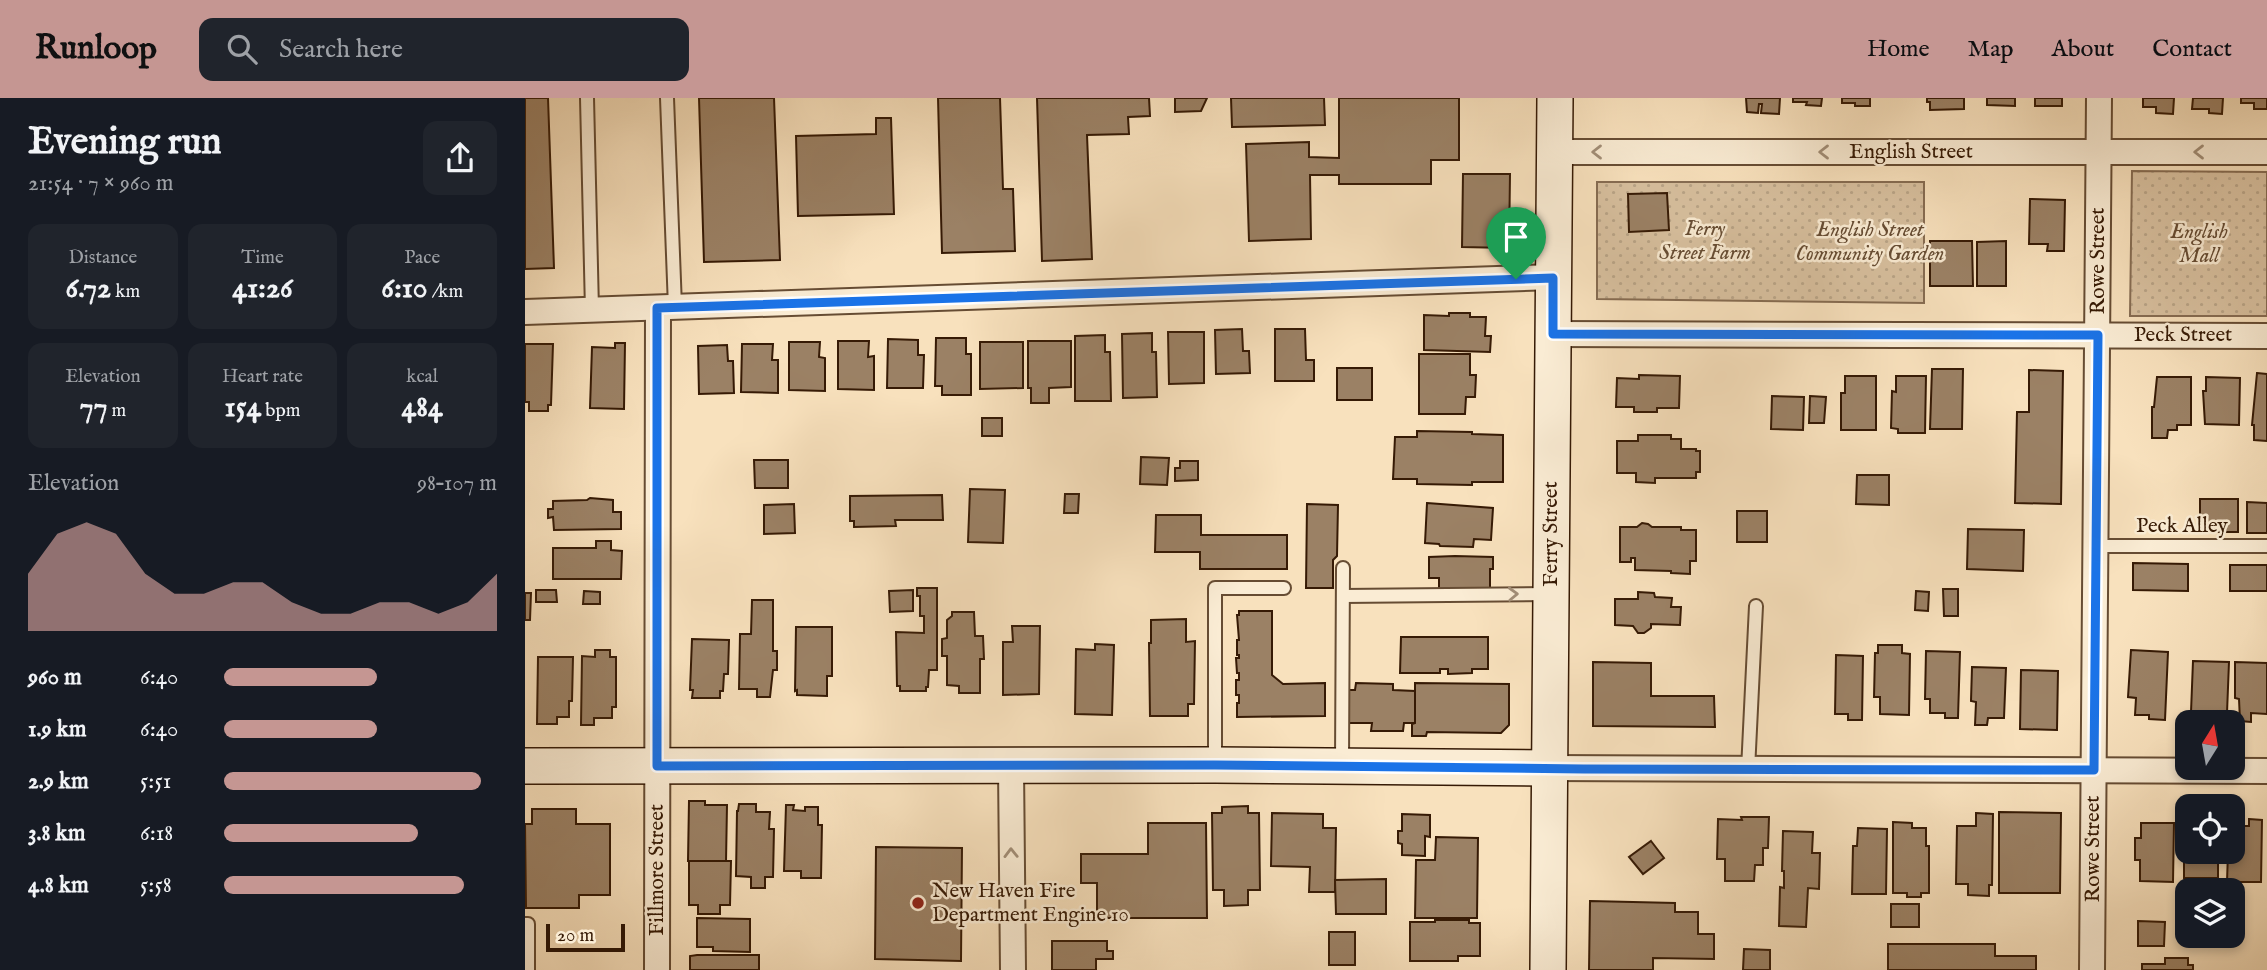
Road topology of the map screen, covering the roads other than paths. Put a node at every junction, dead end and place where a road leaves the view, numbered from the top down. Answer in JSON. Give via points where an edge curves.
{"nodes":[{"id":1,"x":587,"y":98,"type":"edge"},
{"id":2,"x":667,"y":98,"type":"edge"},
{"id":3,"x":1555,"y":98,"type":"edge"},
{"id":4,"x":2099,"y":98,"type":"edge"},
{"id":5,"x":1555,"y":152,"type":"junction"},
{"id":6,"x":2099,"y":152,"type":"junction"},
{"id":7,"x":2267,"y":152,"type":"edge"},
{"id":8,"x":1553,"y":278,"type":"junction"},
{"id":9,"x":666,"y":307,"type":"junction"},
{"id":10,"x":592,"y":310,"type":"junction"},
{"id":11,"x":525,"y":312,"type":"edge"},
{"id":12,"x":1553,"y":334,"type":"junction"},
{"id":13,"x":2098,"y":335,"type":"junction"},
{"id":14,"x":2267,"y":335,"type":"edge"},
{"id":15,"x":2097,"y":545,"type":"junction"},
{"id":16,"x":2267,"y":546,"type":"edge"},
{"id":17,"x":1343,"y":568,"type":"dead end"},
{"id":18,"x":1284,"y":588,"type":"dead end"},
{"id":19,"x":1551,"y":594,"type":"junction"},
{"id":20,"x":1343,"y":596,"type":"junction"},
{"id":21,"x":1756,"y":606,"type":"dead end"},
{"id":22,"x":1215,"y":765,"type":"junction"},
{"id":23,"x":525,"y":766,"type":"edge"},
{"id":24,"x":657,"y":766,"type":"junction"},
{"id":25,"x":1011,"y":767,"type":"junction"},
{"id":26,"x":1342,"y":767,"type":"junction"},
{"id":27,"x":1549,"y":768,"type":"junction"},
{"id":28,"x":1748,"y":769,"type":"junction"},
{"id":29,"x":2094,"y":770,"type":"junction"},
{"id":30,"x":2267,"y":771,"type":"edge"},
{"id":31,"x":525,"y":924,"type":"edge"},
{"id":32,"x":528,"y":970,"type":"edge"},
{"id":33,"x":657,"y":970,"type":"edge"},
{"id":34,"x":1013,"y":970,"type":"edge"},
{"id":35,"x":1548,"y":970,"type":"edge"},
{"id":36,"x":2092,"y":970,"type":"edge"}],
"edges":[{"from":1,"to":10,"type":"lane"},
{"from":2,"to":9,"type":"lane"},
{"from":3,"to":5,"type":"street","name":"Ferry Street"},
{"from":4,"to":6,"type":"street","name":"Rowe Street"},
{"from":6,"to":5,"type":"street","name":"English Street","one_way":true},
{"from":5,"to":8,"type":"street","name":"Ferry Street"},
{"from":7,"to":6,"type":"street","name":"English Street","one_way":true},
{"from":6,"to":13,"type":"street","name":"Rowe Street"},
{"from":8,"to":9,"type":"street"},
{"from":8,"to":12,"type":"street","name":"Ferry Street"},
{"from":9,"to":10,"type":"street"},
{"from":9,"to":24,"type":"street","name":"Fillmore Street"},
{"from":10,"to":11,"type":"street"},
{"from":12,"to":13,"type":"street","name":"Peck Street"},
{"from":12,"to":19,"type":"street","name":"Ferry Street"},
{"from":13,"to":14,"type":"street","name":"Peck Street"},
{"from":13,"to":15,"type":"street","name":"Rowe Street"},
{"from":15,"to":16,"type":"lane","name":"Peck Alley"},
{"from":15,"to":29,"type":"street","name":"Rowe Street"},
{"from":17,"to":20,"type":"lane"},
{"from":18,"to":22,"type":"lane","via":[[1215,588]]},
{"from":20,"to":19,"type":"lane","one_way":true},
{"from":19,"to":27,"type":"street","name":"Ferry Street"},
{"from":20,"to":26,"type":"lane"},
{"from":21,"to":28,"type":"lane"},
{"from":22,"to":25,"type":"street"},
{"from":22,"to":26,"type":"street"},
{"from":23,"to":24,"type":"street"},
{"from":24,"to":25,"type":"street"},
{"from":24,"to":33,"type":"street","name":"Fillmore Street"},
{"from":34,"to":25,"type":"street","one_way":true},
{"from":26,"to":27,"type":"street"},
{"from":27,"to":28,"type":"street"},
{"from":27,"to":35,"type":"street","name":"Ferry Street"},
{"from":28,"to":29,"type":"street"},
{"from":29,"to":30,"type":"street"},
{"from":29,"to":36,"type":"street","name":"Rowe Street"},
{"from":31,"to":32,"type":"lane"}]}
